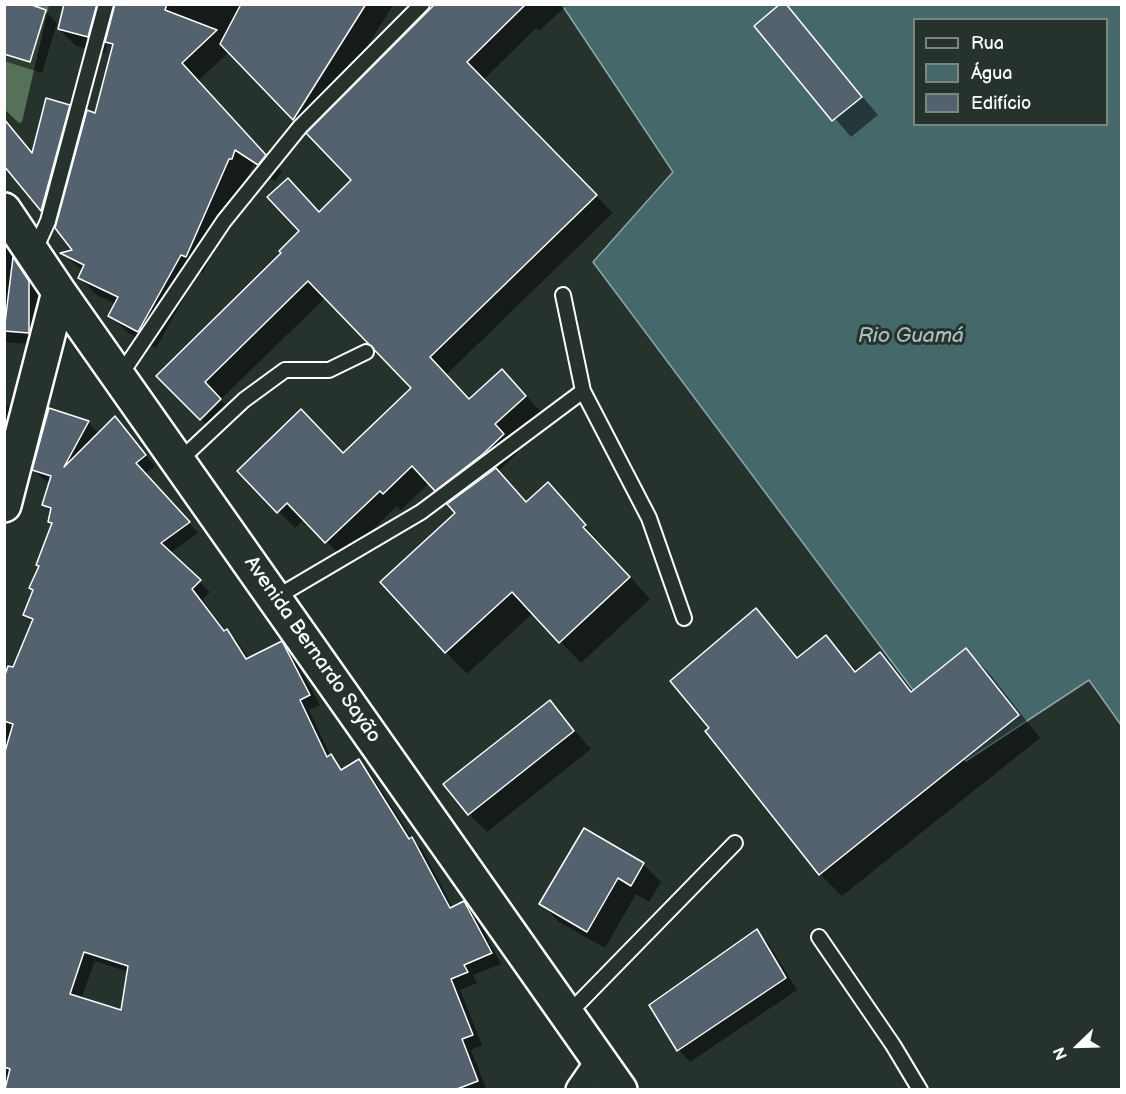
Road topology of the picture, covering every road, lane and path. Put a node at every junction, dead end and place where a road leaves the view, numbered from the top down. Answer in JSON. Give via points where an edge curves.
{"nodes":[{"id":1,"x":106,"y":4,"type":"edge"},
{"id":2,"x":422,"y":4,"type":"edge"},
{"id":3,"x":4,"y":210,"type":"edge"},
{"id":4,"x":34,"y":252,"type":"junction"},
{"id":5,"x":59,"y":292,"type":"junction"},
{"id":6,"x":563,"y":295,"type":"dead end"},
{"id":7,"x":366,"y":352,"type":"dead end"},
{"id":8,"x":119,"y":376,"type":"junction"},
{"id":9,"x":583,"y":391,"type":"junction"},
{"id":10,"x":179,"y":461,"type":"junction"},
{"id":11,"x":4,"y":505,"type":"edge"},
{"id":12,"x":275,"y":598,"type":"junction"},
{"id":13,"x":684,"y":618,"type":"dead end"},
{"id":14,"x":735,"y":843,"type":"dead end"},
{"id":15,"x":819,"y":937,"type":"dead end"},
{"id":16,"x":568,"y":1013,"type":"junction"},
{"id":17,"x":600,"y":1061,"type":"junction"},
{"id":18,"x":580,"y":1089,"type":"edge"},
{"id":19,"x":620,"y":1089,"type":"edge"},
{"id":20,"x":920,"y":1089,"type":"edge"}],
"edges":[{"from":1,"to":4,"type":"lane","via":[[48,221]]},
{"from":2,"to":8,"type":"lane","via":[[300,127],[224,220]]},
{"from":3,"to":4,"type":"main road","name":"Avenida Bernardo Sayão"},
{"from":4,"to":5,"type":"main road","name":"Avenida Bernardo Sayão"},
{"from":5,"to":8,"type":"main road","name":"Avenida Bernardo Sayão"},
{"from":5,"to":11,"type":"main road"},
{"from":6,"to":9,"type":"lane"},
{"from":7,"to":10,"type":"lane","via":[[329,370],[285,370],[244,400]]},
{"from":8,"to":10,"type":"main road","name":"Avenida Bernardo Sayão"},
{"from":9,"to":12,"type":"lane","via":[[421,512]]},
{"from":9,"to":13,"type":"lane","via":[[649,518]]},
{"from":10,"to":12,"type":"main road","name":"Avenida Bernardo Sayão"},
{"from":12,"to":16,"type":"main road","name":"Avenida Bernardo Sayão"},
{"from":14,"to":16,"type":"lane"},
{"from":15,"to":20,"type":"lane"},
{"from":16,"to":17,"type":"main road","name":"Avenida Bernardo Sayão"},
{"from":17,"to":18,"type":"street"},
{"from":17,"to":19,"type":"main road","name":"Avenida Bernardo Sayão"}]}
